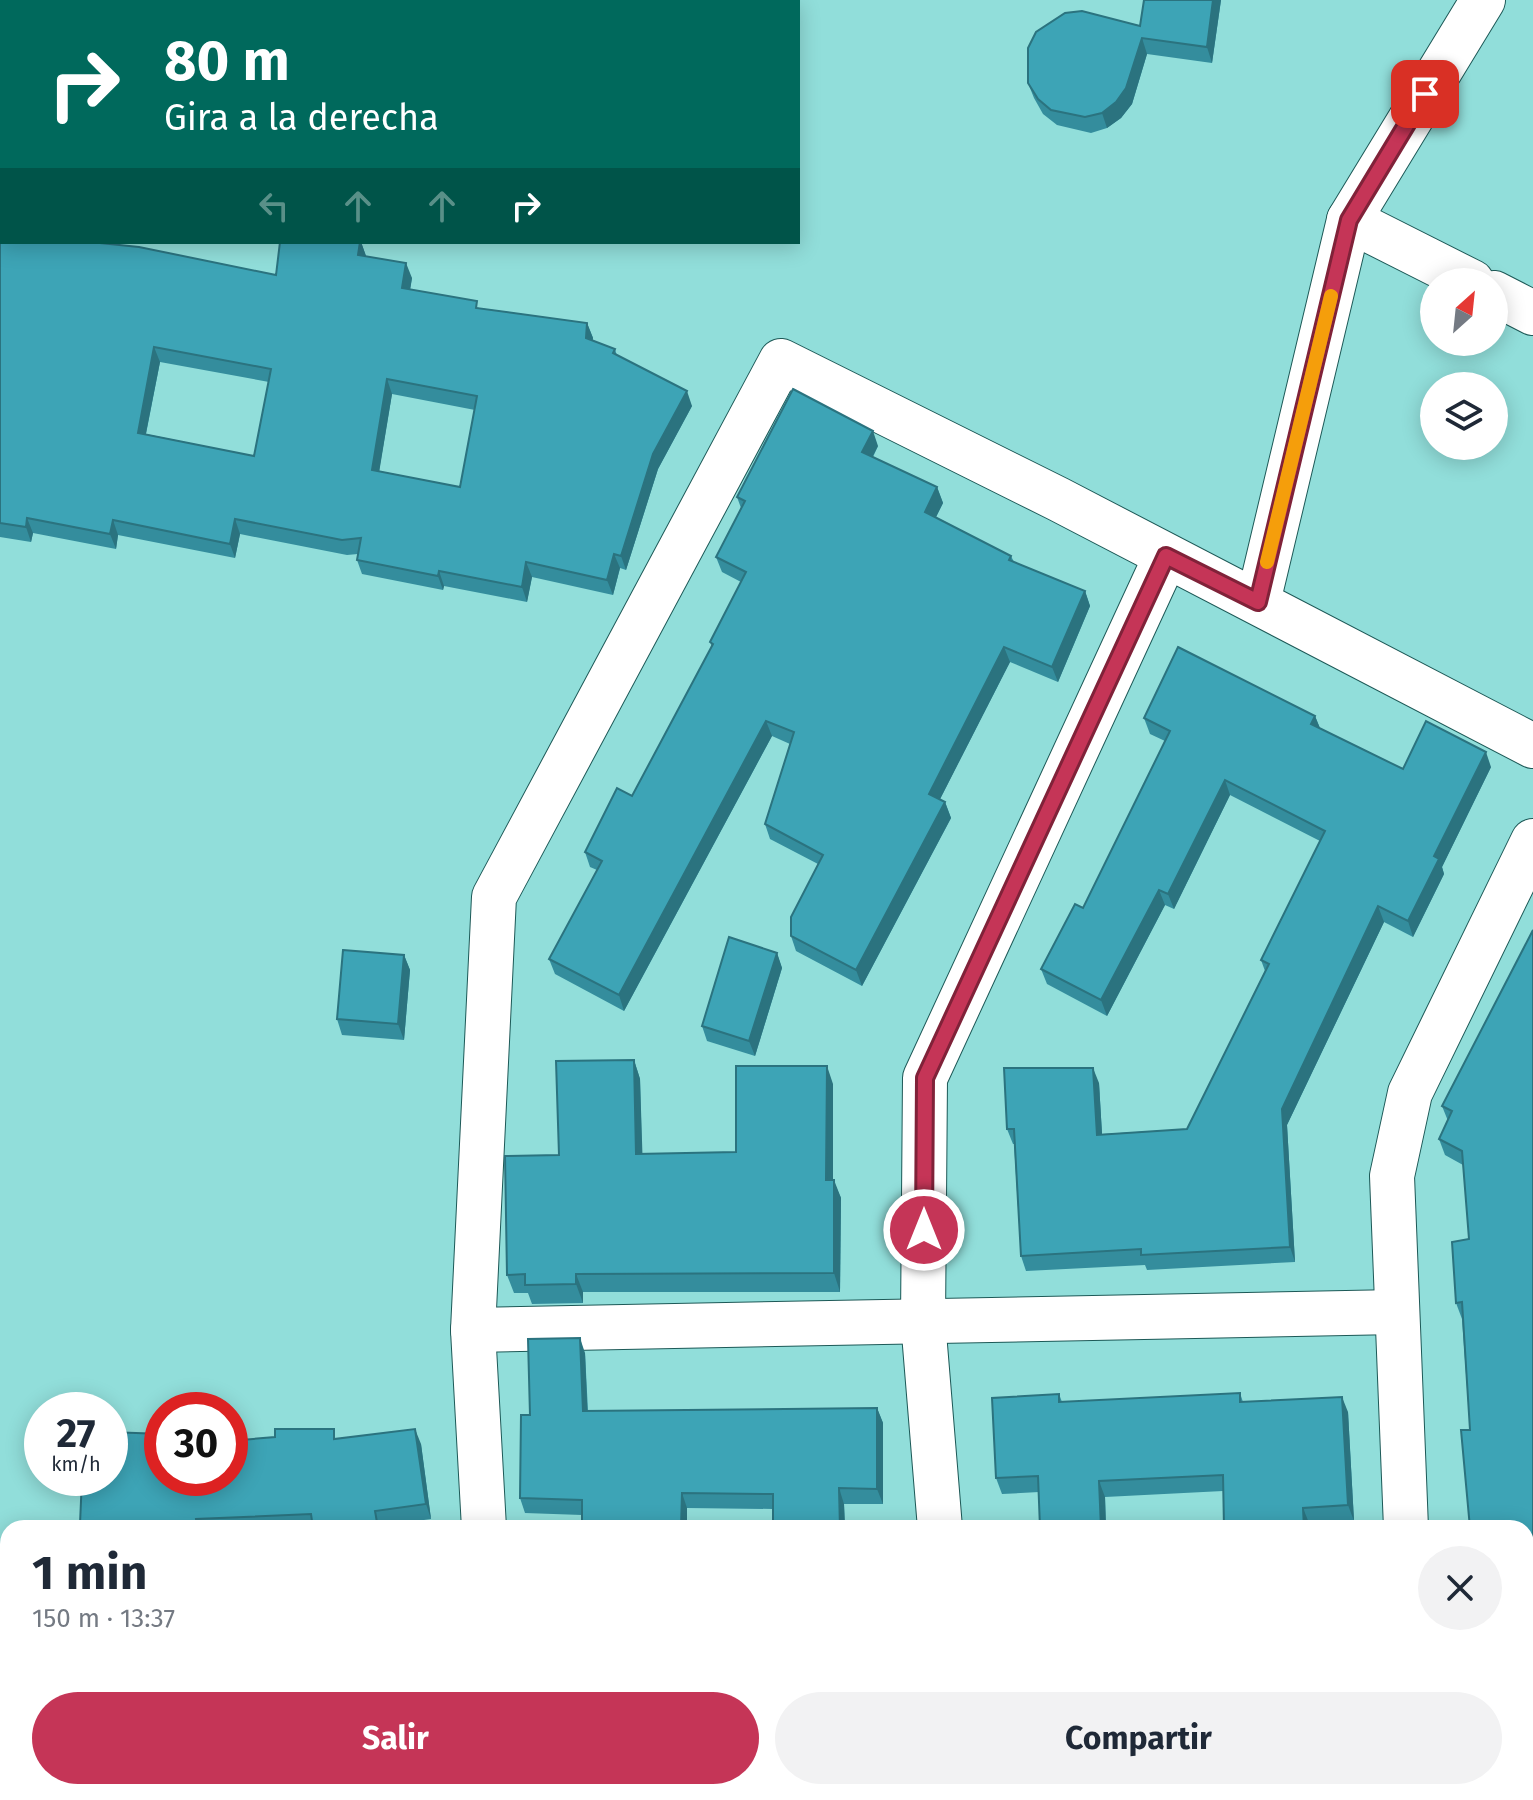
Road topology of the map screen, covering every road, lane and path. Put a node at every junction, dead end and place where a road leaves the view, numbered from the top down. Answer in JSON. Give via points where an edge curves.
{"nodes":[{"id":1,"x":1483,"y":0,"type":"edge"},
{"id":2,"x":1349,"y":220,"type":"junction"},
{"id":3,"x":1444,"y":268,"type":"edge"},
{"id":4,"x":1508,"y":300,"type":"edge"},
{"id":5,"x":1533,"y":313,"type":"edge"},
{"id":6,"x":1166,"y":556,"type":"junction"},
{"id":7,"x":1258,"y":602,"type":"junction"},
{"id":8,"x":1533,"y":746,"type":"edge"},
{"id":9,"x":1533,"y":841,"type":"edge"},
{"id":10,"x":1397,"y":1312,"type":"junction"},
{"id":11,"x":923,"y":1321,"type":"junction"},
{"id":12,"x":473,"y":1330,"type":"junction"},
{"id":13,"x":484,"y":1520,"type":"edge"},
{"id":14,"x":939,"y":1520,"type":"edge"},
{"id":15,"x":1406,"y":1520,"type":"edge"}],
"edges":[{"from":1,"to":2,"type":"street"},
{"from":2,"to":3,"type":"street"},
{"from":2,"to":7,"type":"street"},
{"from":4,"to":5,"type":"street"},
{"from":6,"to":7,"type":"street"},
{"from":6,"to":11,"type":"street","via":[[925,1078]]},
{"from":6,"to":12,"type":"street","via":[[781,361],[494,897]]},
{"from":7,"to":8,"type":"street"},
{"from":9,"to":10,"type":"street","via":[[1410,1093],[1392,1176]]},
{"from":10,"to":11,"type":"street"},
{"from":10,"to":15,"type":"street"},
{"from":11,"to":12,"type":"street"},
{"from":11,"to":14,"type":"street"},
{"from":12,"to":13,"type":"street"}]}
